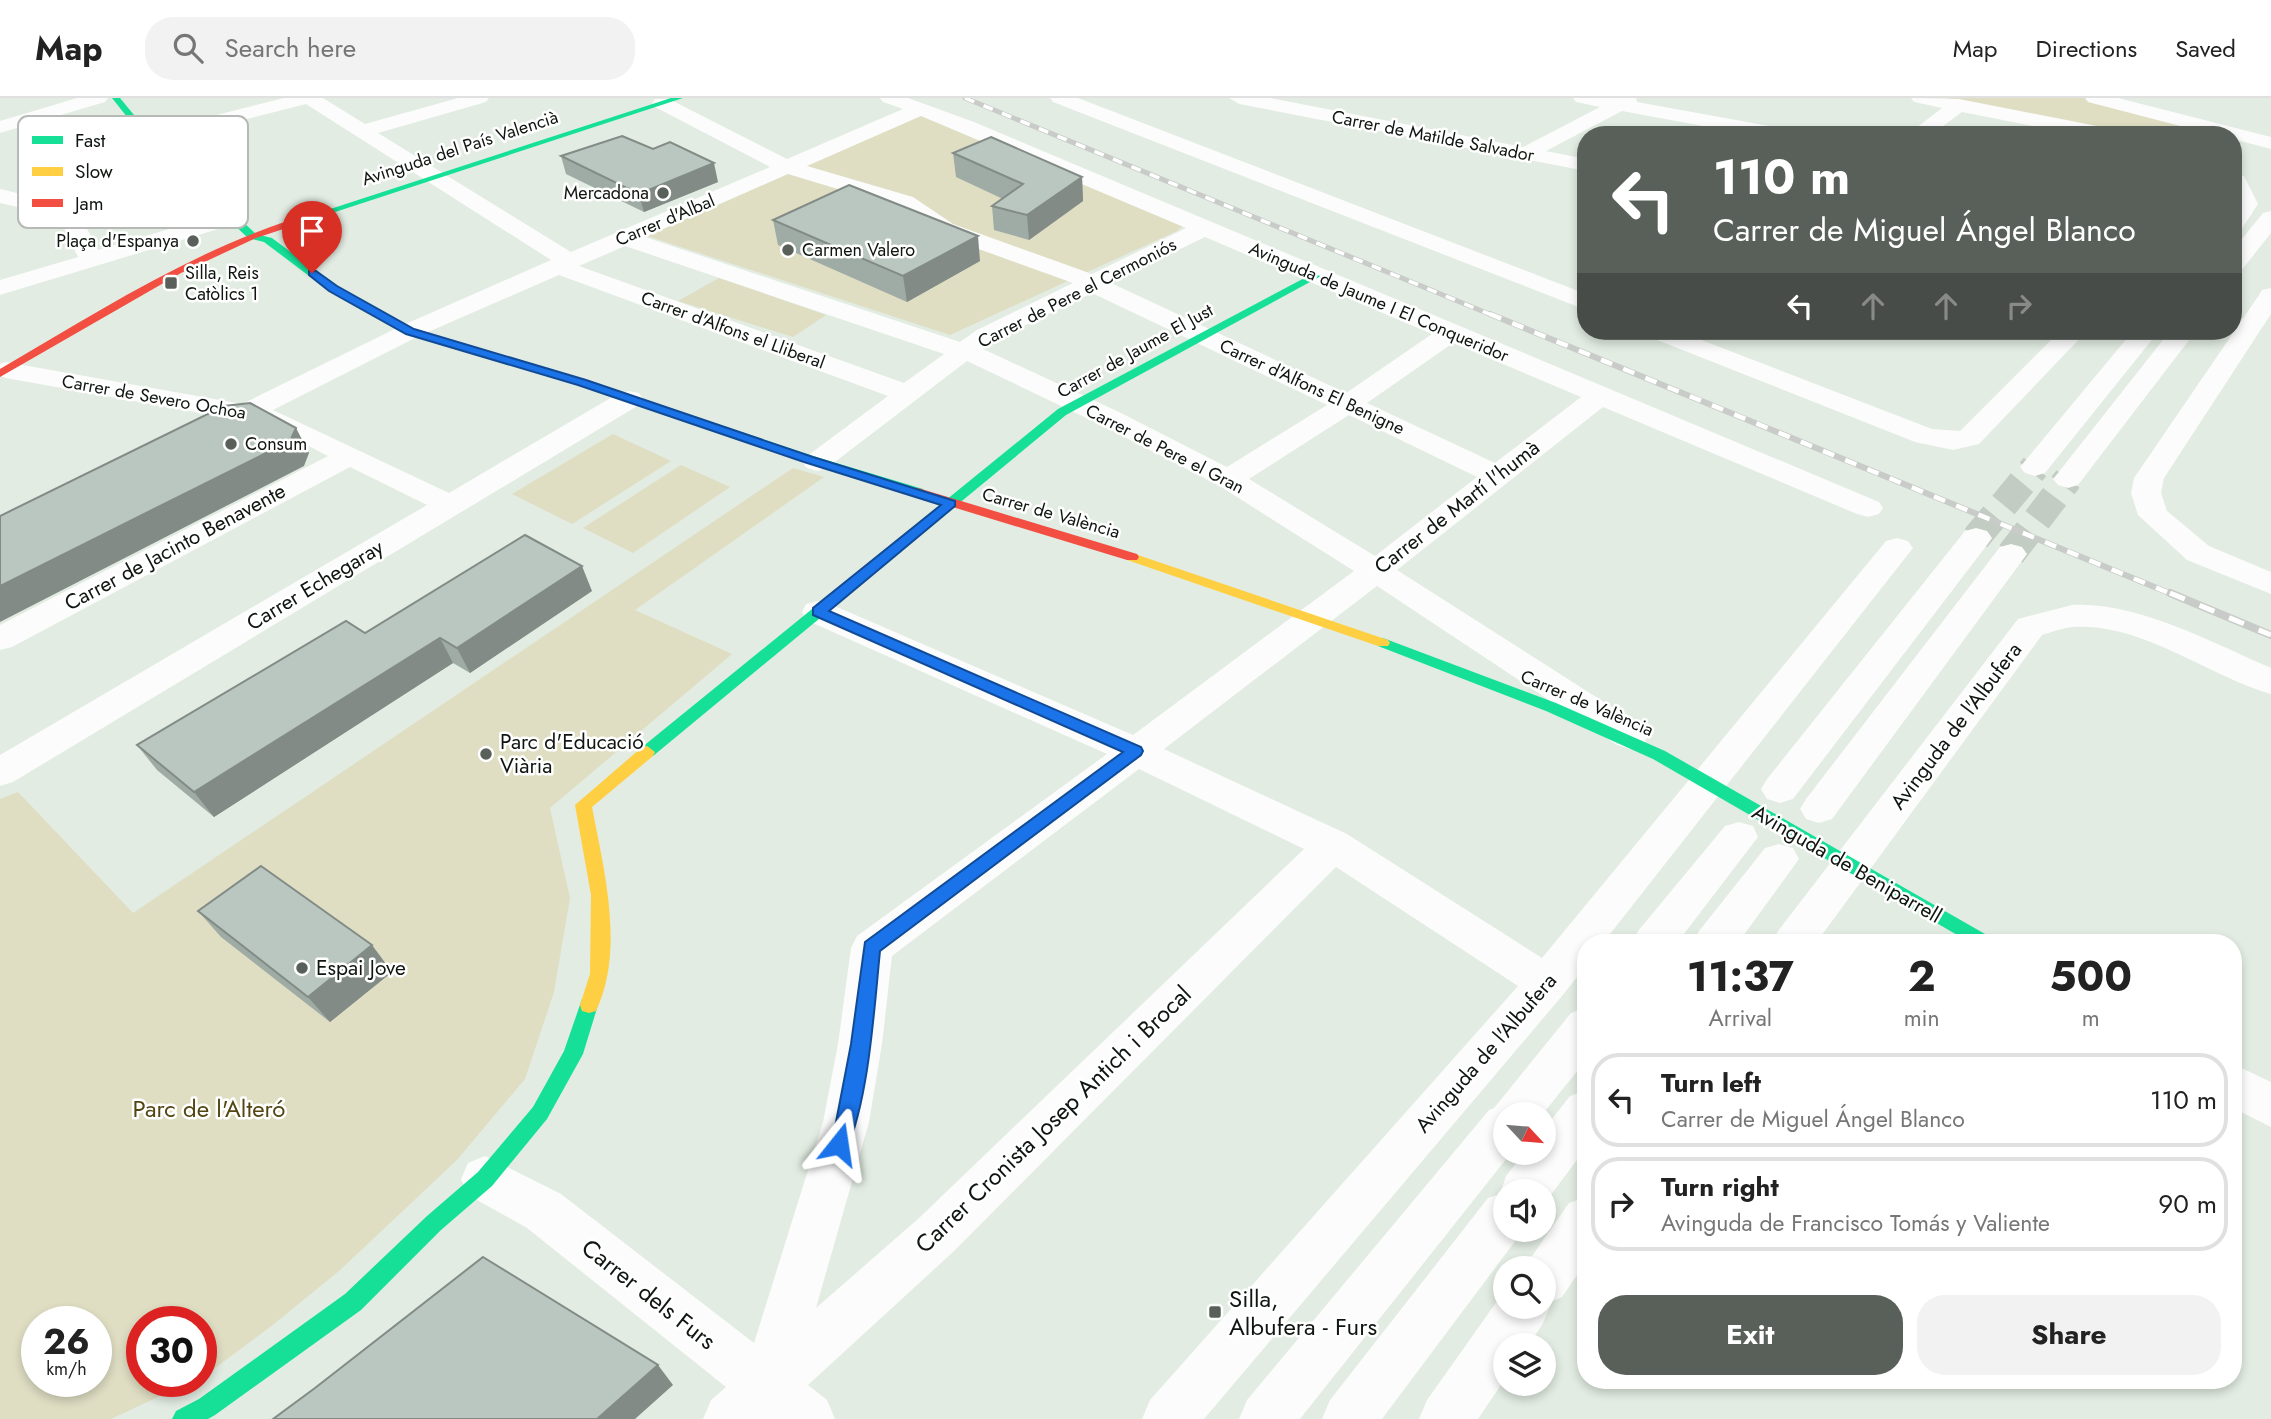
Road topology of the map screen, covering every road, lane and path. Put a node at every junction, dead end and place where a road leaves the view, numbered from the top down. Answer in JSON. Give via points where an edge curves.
{"nodes":[{"id":1,"x":98,"y":98,"type":"edge"},
{"id":2,"x":116,"y":98,"type":"edge"},
{"id":3,"x":308,"y":98,"type":"edge"},
{"id":4,"x":479,"y":98,"type":"edge"},
{"id":5,"x":890,"y":98,"type":"edge"},
{"id":6,"x":1060,"y":98,"type":"edge"},
{"id":7,"x":1239,"y":98,"type":"edge"},
{"id":8,"x":1303,"y":98,"type":"edge"},
{"id":9,"x":1583,"y":98,"type":"edge"},
{"id":10,"x":1921,"y":98,"type":"edge"},
{"id":11,"x":2095,"y":98,"type":"edge"},
{"id":12,"x":671,"y":101,"type":"edge"},
{"id":13,"x":1626,"y":101,"type":"edge"},
{"id":14,"x":1959,"y":105,"type":"junction"},
{"id":15,"x":1281,"y":107,"type":"junction"},
{"id":16,"x":920,"y":109,"type":"junction"},
{"id":17,"x":37,"y":116,"type":"edge"},
{"id":18,"x":131,"y":116,"type":"edge"},
{"id":19,"x":236,"y":116,"type":"edge"},
{"id":20,"x":18,"y":122,"type":"edge"},
{"id":21,"x":1578,"y":126,"type":"edge"},
{"id":22,"x":1744,"y":126,"type":"edge"},
{"id":23,"x":1930,"y":126,"type":"edge"},
{"id":24,"x":2066,"y":126,"type":"edge"},
{"id":25,"x":2196,"y":126,"type":"edge"},
{"id":26,"x":0,"y":127,"type":"edge"},
{"id":27,"x":1577,"y":127,"type":"edge"},
{"id":28,"x":364,"y":131,"type":"junction"},
{"id":29,"x":2242,"y":139,"type":"edge"},
{"id":30,"x":2268,"y":146,"type":"edge"},
{"id":31,"x":2242,"y":147,"type":"edge"},
{"id":32,"x":1527,"y":153,"type":"junction"},
{"id":33,"x":1577,"y":163,"type":"edge"},
{"id":34,"x":787,"y":167,"type":"junction"},
{"id":35,"x":433,"y":177,"type":"junction"},
{"id":36,"x":2242,"y":183,"type":"edge"},
{"id":37,"x":2259,"y":190,"type":"dead end"},
{"id":38,"x":2242,"y":194,"type":"edge"},
{"id":39,"x":0,"y":196,"type":"edge"},
{"id":40,"x":18,"y":200,"type":"edge"},
{"id":41,"x":2242,"y":212,"type":"edge"},
{"id":42,"x":2271,"y":218,"type":"edge"},
{"id":43,"x":76,"y":228,"type":"edge"},
{"id":44,"x":196,"y":228,"type":"edge"},
{"id":45,"x":242,"y":228,"type":"edge"},
{"id":46,"x":1205,"y":228,"type":"junction"},
{"id":47,"x":252,"y":236,"type":"junction"},
{"id":48,"x":624,"y":238,"type":"junction"},
{"id":49,"x":2242,"y":255,"type":"edge"},
{"id":50,"x":91,"y":259,"type":"junction"},
{"id":51,"x":563,"y":263,"type":"junction"},
{"id":52,"x":1316,"y":276,"type":"junction"},
{"id":53,"x":1084,"y":279,"type":"junction"},
{"id":54,"x":0,"y":288,"type":"edge"},
{"id":55,"x":2271,"y":295,"type":"edge"},
{"id":56,"x":1577,"y":299,"type":"edge"},
{"id":57,"x":410,"y":331,"type":"junction"},
{"id":58,"x":1451,"y":333,"type":"junction"},
{"id":59,"x":1202,"y":336,"type":"junction"},
{"id":60,"x":2242,"y":338,"type":"edge"},
{"id":61,"x":1679,"y":340,"type":"edge"},
{"id":62,"x":2065,"y":340,"type":"edge"},
{"id":63,"x":2139,"y":340,"type":"edge"},
{"id":64,"x":2176,"y":340,"type":"edge"},
{"id":65,"x":2241,"y":340,"type":"edge"},
{"id":66,"x":964,"y":352,"type":"junction"},
{"id":67,"x":3,"y":372,"type":"edge"},
{"id":68,"x":908,"y":394,"type":"junction"},
{"id":69,"x":1601,"y":395,"type":"junction"},
{"id":70,"x":629,"y":399,"type":"junction"},
{"id":71,"x":1078,"y":403,"type":"junction"},
{"id":72,"x":1349,"y":403,"type":"junction"},
{"id":73,"x":245,"y":413,"type":"junction"},
{"id":74,"x":191,"y":441,"type":"edge"},
{"id":75,"x":350,"y":456,"type":"junction"},
{"id":76,"x":817,"y":462,"type":"junction"},
{"id":77,"x":2035,"y":467,"type":"tunnel mouth"},
{"id":78,"x":1497,"y":475,"type":"junction"},
{"id":79,"x":2149,"y":478,"type":"joint"},
{"id":80,"x":1228,"y":479,"type":"junction"},
{"id":81,"x":2068,"y":479,"type":"tunnel mouth"},
{"id":82,"x":951,"y":503,"type":"junction"},
{"id":83,"x":450,"y":505,"type":"junction"},
{"id":84,"x":1868,"y":508,"type":"dead end"},
{"id":85,"x":1976,"y":538,"type":"tunnel mouth"},
{"id":86,"x":1897,"y":548,"type":"dead end"},
{"id":87,"x":2011,"y":554,"type":"tunnel mouth"},
{"id":88,"x":1376,"y":569,"type":"junction"},
{"id":89,"x":2271,"y":584,"type":"edge"},
{"id":90,"x":818,"y":612,"type":"junction"},
{"id":91,"x":1314,"y":619,"type":"junction"},
{"id":92,"x":0,"y":639,"type":"edge"},
{"id":93,"x":2271,"y":682,"type":"edge"},
{"id":94,"x":1136,"y":751,"type":"junction"},
{"id":95,"x":1659,"y":755,"type":"junction"},
{"id":96,"x":0,"y":772,"type":"edge"},
{"id":97,"x":1707,"y":785,"type":"junction"},
{"id":98,"x":1780,"y":789,"type":"dead end"},
{"id":99,"x":1819,"y":809,"type":"dead end"},
{"id":100,"x":1739,"y":837,"type":"dead end"},
{"id":101,"x":1333,"y":845,"type":"junction"},
{"id":102,"x":1779,"y":859,"type":"dead end"},
{"id":103,"x":1851,"y":866,"type":"junction"},
{"id":104,"x":1587,"y":934,"type":"edge"},
{"id":105,"x":1660,"y":934,"type":"edge"},
{"id":106,"x":1721,"y":934,"type":"edge"},
{"id":107,"x":1801,"y":934,"type":"edge"},
{"id":108,"x":1970,"y":934,"type":"edge"},
{"id":109,"x":1577,"y":947,"type":"edge"},
{"id":110,"x":1547,"y":984,"type":"junction"},
{"id":111,"x":1577,"y":1037,"type":"edge"},
{"id":112,"x":2242,"y":1089,"type":"edge"},
{"id":113,"x":1525,"y":1102,"type":"edge"},
{"id":114,"x":2271,"y":1106,"type":"edge"},
{"id":115,"x":1577,"y":1123,"type":"edge"},
{"id":116,"x":1493,"y":1140,"type":"edge"},
{"id":117,"x":485,"y":1179,"type":"junction"},
{"id":118,"x":1533,"y":1179,"type":"edge"},
{"id":119,"x":1493,"y":1231,"type":"edge"},
{"id":120,"x":1577,"y":1233,"type":"edge"},
{"id":121,"x":1556,"y":1262,"type":"edge"},
{"id":122,"x":1516,"y":1319,"type":"edge"},
{"id":123,"x":749,"y":1403,"type":"edge"},
{"id":124,"x":184,"y":1419,"type":"edge"},
{"id":125,"x":808,"y":1419,"type":"edge"},
{"id":126,"x":1169,"y":1419,"type":"edge"},
{"id":127,"x":1266,"y":1419,"type":"edge"},
{"id":128,"x":1349,"y":1419,"type":"edge"},
{"id":129,"x":1446,"y":1419,"type":"edge"}],
"edges":[{"from":1,"to":17,"type":"street"},
{"from":2,"to":18,"type":"street","name":"Carrer de València"},
{"from":3,"to":19,"type":"street"},
{"from":3,"to":28,"type":"street","name":"Carrer d'Alfons el Lliberal"},
{"from":4,"to":28,"type":"street"},
{"from":5,"to":16,"type":"street","name":"Avinguda de Jaume I El Conqueridor"},
{"from":6,"to":56,"type":"street"},
{"from":7,"to":15,"type":"street","name":"Carrer de Matilde Salvador"},
{"from":8,"to":15,"type":"street"},
{"from":9,"to":13,"type":"street"},
{"from":10,"to":14,"type":"street"},
{"from":11,"to":25,"type":"street"},
{"from":12,"to":34,"type":"street","name":"Carrer d'Alfons El Benigne"},
{"from":12,"to":35,"type":"street","name":"Avinguda del País Valencià"},
{"from":13,"to":21,"type":"street"},
{"from":13,"to":22,"type":"street"},
{"from":14,"to":23,"type":"street"},
{"from":14,"to":24,"type":"street"},
{"from":15,"to":32,"type":"street","name":"Carrer de Matilde Salvador"},
{"from":16,"to":34,"type":"street","name":"Carrer d'Albal"},
{"from":16,"to":46,"type":"street","name":"Avinguda de Jaume I El Conqueridor"},
{"from":20,"to":26,"type":"street"},
{"from":27,"to":32,"type":"street"},
{"from":28,"to":35,"type":"street","name":"Carrer d'Alfons el Lliberal"},
{"from":29,"to":30,"type":"street"},
{"from":30,"to":31,"type":"street"},
{"from":32,"to":33,"type":"street","name":"Carrer de Matilde Salvador"},
{"from":34,"to":48,"type":"street","name":"Carrer d'Albal"},
{"from":34,"to":53,"type":"street","name":"Carrer d'Alfons El Benigne","via":[[905,202],[945,229]]},
{"from":35,"to":47,"type":"street","name":"Avinguda del País Valencià"},
{"from":35,"to":51,"type":"street","name":"Carrer d'Alfons el Lliberal"},
{"from":36,"to":37,"type":"street"},
{"from":38,"to":41,"type":"street","via":[[2247,204]]},
{"from":39,"to":40,"type":"street"},
{"from":42,"to":49,"type":"street"},
{"from":43,"to":50,"type":"street"},
{"from":44,"to":50,"type":"street"},
{"from":45,"to":47,"type":"street","name":"Carrer de València"},
{"from":46,"to":52,"type":"street","name":"Avinguda de Jaume I El Conqueridor"},
{"from":46,"to":53,"type":"street","name":"Carrer de Pere el Cermoniós"},
{"from":47,"to":57,"type":"street","name":"Carrer de València","via":[[268,240],[333,289]]},
{"from":47,"to":67,"type":"street","name":"Avinguda del País Valencià","via":[[177,271]]},
{"from":48,"to":51,"type":"street","name":"Carrer d'Albal"},
{"from":48,"to":66,"type":"street","name":"Carrer de Pere el Gran"},
{"from":50,"to":54,"type":"street"},
{"from":51,"to":57,"type":"street","name":"Carrer d'Albal"},
{"from":51,"to":68,"type":"street","name":"Carrer d'Alfons el Lliberal"},
{"from":52,"to":58,"type":"street","name":"Avinguda de Jaume I El Conqueridor"},
{"from":52,"to":59,"type":"street","name":"Carrer de Jaume El Just"},
{"from":53,"to":59,"type":"street","name":"Carrer d'Alfons El Benigne"},
{"from":53,"to":66,"type":"street","name":"Carrer de Pere el Cermoniós"},
{"from":55,"to":60,"type":"street"},
{"from":57,"to":70,"type":"street","name":"Carrer de València"},
{"from":57,"to":73,"type":"street","name":"Carrer d'Albal"},
{"from":58,"to":69,"type":"street","name":"Avinguda de Jaume I El Conqueridor"},
{"from":58,"to":72,"type":"street"},
{"from":59,"to":71,"type":"street","name":"Carrer de Jaume El Just"},
{"from":59,"to":72,"type":"street","name":"Carrer d'Alfons El Benigne"},
{"from":61,"to":62,"type":"street","via":[[1925,436],[1952,442],[1969,438]]},
{"from":63,"to":77,"type":"street"},
{"from":64,"to":81,"type":"street"},
{"from":65,"to":79,"type":"street"},
{"from":66,"to":68,"type":"street","name":"Carrer de Pere el Cermoniós"},
{"from":66,"to":71,"type":"street","name":"Carrer de Pere el Gran"},
{"from":67,"to":73,"type":"street","name":"Carrer de Severo Ochoa"},
{"from":68,"to":76,"type":"street","name":"Carrer de Pere el Cermoniós"},
{"from":69,"to":78,"type":"street","name":"Carrer de Martí l'humà"},
{"from":69,"to":84,"type":"street","name":"Avinguda de Jaume I El Conqueridor"},
{"from":70,"to":76,"type":"street","name":"Carrer de València"},
{"from":70,"to":83,"type":"street","name":"Carrer Echegaray"},
{"from":71,"to":80,"type":"street","name":"Carrer de Pere el Gran"},
{"from":71,"to":82,"type":"street","name":"Carrer de Jaume El Just"},
{"from":72,"to":78,"type":"street","name":"Carrer d'Alfons El Benigne"},
{"from":72,"to":80,"type":"street"},
{"from":73,"to":74,"type":"street","name":"Carrer d'Albal"},
{"from":73,"to":75,"type":"street","name":"Carrer de Severo Ochoa","via":[[272,418]]},
{"from":75,"to":83,"type":"street","name":"Carrer de Severo Ochoa"},
{"from":75,"to":92,"type":"street","name":"Carrer de Jacinto Benavente"},
{"from":76,"to":82,"type":"street","name":"Carrer de València"},
{"from":78,"to":88,"type":"street","name":"Carrer de Martí l'humà"},
{"from":79,"to":89,"type":"street","via":[[2146,493],[2153,515],[2198,553]]},
{"from":80,"to":88,"type":"street","name":"Carrer de Pere el Gran"},
{"from":82,"to":90,"type":"street","name":"Carrer de Jaume El Just"},
{"from":82,"to":91,"type":"street","name":"Carrer de València","via":[[1138,559]]},
{"from":83,"to":96,"type":"street","name":"Carrer Echegaray"},
{"from":85,"to":98,"type":"street"},
{"from":86,"to":97,"type":"street","name":"Avinguda de l'Albufera"},
{"from":87,"to":99,"type":"street"},
{"from":88,"to":91,"type":"street","name":"Carrer de Martí l'humà"},
{"from":88,"to":95,"type":"street","name":"Carrer de Pere el Gran"},
{"from":90,"to":94,"type":"street"},
{"from":90,"to":117,"type":"street","name":"Carrer de Jaume El Just","via":[[583,805],[600,895],[599,974],[573,1054],[540,1113]]},
{"from":91,"to":94,"type":"street","name":"Carrer de Martí l'humà"},
{"from":91,"to":95,"type":"street","name":"Carrer de València","via":[[1551,706]]},
{"from":93,"to":103,"type":"street","name":"Avinguda de l'Albufera","via":[[2173,640],[2122,624],[2075,616],[2030,627]]},
{"from":94,"to":101,"type":"street"},
{"from":94,"to":123,"type":"street","name":"Carrer de Martí l'humà","via":[[872,948],[846,1122]]},
{"from":95,"to":97,"type":"street","name":"Carrer de València"},
{"from":97,"to":103,"type":"street","name":"Avinguda de Beniparrell"},
{"from":97,"to":104,"type":"street","name":"Avinguda de l'Albufera"},
{"from":100,"to":105,"type":"street"},
{"from":101,"to":110,"type":"street"},
{"from":101,"to":123,"type":"street","name":"Carrer Cronista Josep Antich i Brocal","via":[[936,1235]]},
{"from":102,"to":106,"type":"street"},
{"from":103,"to":107,"type":"street","name":"Avinguda de l'Albufera"},
{"from":103,"to":108,"type":"street","name":"Avinguda de Beniparrell"},
{"from":109,"to":110,"type":"street","name":"Avinguda de l'Albufera"},
{"from":110,"to":126,"type":"street","name":"Avinguda de l'Albufera"},
{"from":111,"to":113,"type":"street"},
{"from":112,"to":114,"type":"street"},
{"from":115,"to":118,"type":"street"},
{"from":116,"to":127,"type":"street"},
{"from":117,"to":123,"type":"street","name":"Carrer dels Furs","via":[[544,1211]]},
{"from":117,"to":124,"type":"street","via":[[353,1302]]},
{"from":119,"to":128,"type":"street"},
{"from":120,"to":121,"type":"street"},
{"from":122,"to":129,"type":"street"},
{"from":123,"to":125,"type":"street","name":"Carrer dels Furs"}]}
